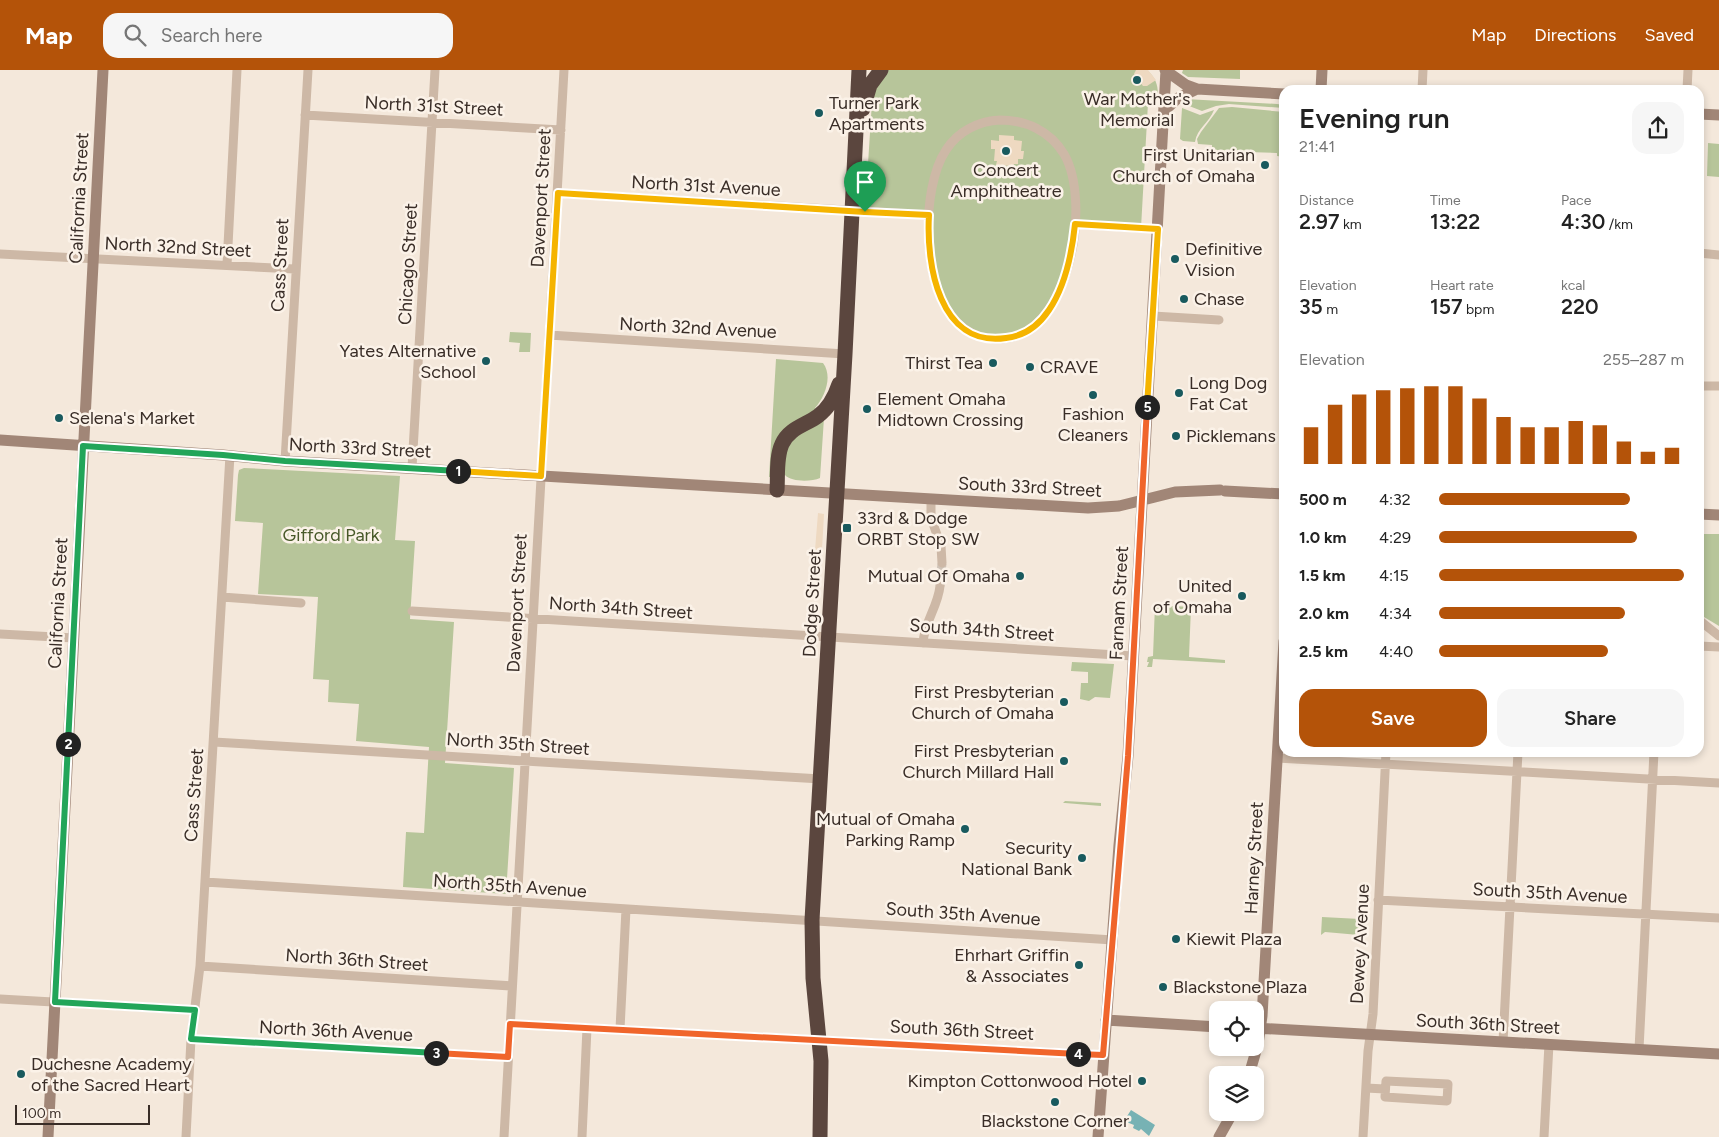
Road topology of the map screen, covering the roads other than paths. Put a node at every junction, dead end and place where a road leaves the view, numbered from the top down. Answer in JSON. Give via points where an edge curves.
{"nodes":[{"id":1,"x":103,"y":70,"type":"edge"},
{"id":2,"x":237,"y":70,"type":"edge"},
{"id":3,"x":308,"y":70,"type":"edge"},
{"id":4,"x":436,"y":70,"type":"edge"},
{"id":5,"x":564,"y":70,"type":"edge"},
{"id":6,"x":859,"y":70,"type":"edge"},
{"id":7,"x":881,"y":70,"type":"edge"},
{"id":8,"x":1166,"y":70,"type":"edge"},
{"id":9,"x":1322,"y":70,"type":"edge"},
{"id":10,"x":1423,"y":70,"type":"edge"},
{"id":11,"x":1688,"y":70,"type":"edge"},
{"id":12,"x":1320,"y":85,"type":"edge"},
{"id":13,"x":1422,"y":85,"type":"edge"},
{"id":14,"x":1687,"y":85,"type":"edge"},
{"id":15,"x":1197,"y":89,"type":"junction"},
{"id":16,"x":1279,"y":94,"type":"edge"},
{"id":17,"x":1164,"y":111,"type":"junction"},
{"id":18,"x":1704,"y":114,"type":"edge"},
{"id":19,"x":305,"y":115,"type":"junction"},
{"id":20,"x":1719,"y":115,"type":"edge"},
{"id":21,"x":433,"y":122,"type":"junction"},
{"id":22,"x":561,"y":130,"type":"junction"},
{"id":23,"x":856,"y":142,"type":"junction"},
{"id":24,"x":558,"y":193,"type":"junction"},
{"id":25,"x":852,"y":211,"type":"junction"},
{"id":26,"x":929,"y":215,"type":"junction"},
{"id":27,"x":1075,"y":224,"type":"junction"},
{"id":28,"x":1158,"y":229,"type":"junction"},
{"id":29,"x":0,"y":254,"type":"edge"},
{"id":30,"x":1704,"y":254,"type":"edge"},
{"id":31,"x":1719,"y":254,"type":"edge"},
{"id":32,"x":93,"y":259,"type":"junction"},
{"id":33,"x":227,"y":265,"type":"junction"},
{"id":34,"x":295,"y":269,"type":"junction"},
{"id":35,"x":1152,"y":316,"type":"junction"},
{"id":36,"x":1216,"y":319,"type":"dead end"},
{"id":37,"x":549,"y":335,"type":"junction"},
{"id":38,"x":845,"y":360,"type":"junction"},
{"id":39,"x":1704,"y":386,"type":"edge"},
{"id":40,"x":1719,"y":386,"type":"edge"},
{"id":41,"x":0,"y":440,"type":"edge"},
{"id":42,"x":83,"y":446,"type":"junction"},
{"id":43,"x":230,"y":455,"type":"junction"},
{"id":44,"x":285,"y":461,"type":"junction"},
{"id":45,"x":412,"y":468,"type":"junction"},
{"id":46,"x":541,"y":476,"type":"junction"},
{"id":47,"x":777,"y":490,"type":"junction"},
{"id":48,"x":837,"y":494,"type":"junction"},
{"id":49,"x":1279,"y":494,"type":"edge"},
{"id":50,"x":931,"y":499,"type":"junction"},
{"id":51,"x":1142,"y":501,"type":"junction"},
{"id":52,"x":1704,"y":514,"type":"edge"},
{"id":53,"x":1719,"y":515,"type":"edge"},
{"id":54,"x":942,"y":563,"type":"tunnel mouth"},
{"id":55,"x":940,"y":586,"type":"tunnel mouth"},
{"id":56,"x":222,"y":598,"type":"junction"},
{"id":57,"x":301,"y":603,"type":"dead end"},
{"id":58,"x":412,"y":611,"type":"dead end"},
{"id":59,"x":533,"y":619,"type":"junction"},
{"id":60,"x":1704,"y":624,"type":"edge"},
{"id":61,"x":0,"y":634,"type":"edge"},
{"id":62,"x":829,"y":636,"type":"junction"},
{"id":63,"x":1719,"y":636,"type":"edge"},
{"id":64,"x":74,"y":638,"type":"junction"},
{"id":65,"x":923,"y":642,"type":"junction"},
{"id":66,"x":1704,"y":646,"type":"edge"},
{"id":67,"x":1719,"y":647,"type":"edge"},
{"id":68,"x":1133,"y":656,"type":"junction"},
{"id":69,"x":1279,"y":725,"type":"edge"},
{"id":70,"x":214,"y":742,"type":"junction"},
{"id":71,"x":1386,"y":757,"type":"edge"},
{"id":72,"x":1518,"y":757,"type":"edge"},
{"id":73,"x":1654,"y":757,"type":"edge"},
{"id":74,"x":1277,"y":758,"type":"junction"},
{"id":75,"x":525,"y":761,"type":"junction"},
{"id":76,"x":1385,"y":764,"type":"junction"},
{"id":77,"x":1517,"y":773,"type":"junction"},
{"id":78,"x":821,"y":779,"type":"junction"},
{"id":79,"x":1652,"y":780,"type":"junction"},
{"id":80,"x":1719,"y":783,"type":"edge"},
{"id":81,"x":205,"y":882,"type":"junction"},
{"id":82,"x":1378,"y":900,"type":"junction"},
{"id":83,"x":517,"y":902,"type":"junction"},
{"id":84,"x":1511,"y":907,"type":"junction"},
{"id":85,"x":626,"y":909,"type":"junction"},
{"id":86,"x":1646,"y":914,"type":"junction"},
{"id":87,"x":1719,"y":918,"type":"edge"},
{"id":88,"x":812,"y":920,"type":"junction"},
{"id":89,"x":1113,"y":940,"type":"junction"},
{"id":90,"x":200,"y":966,"type":"junction"},
{"id":91,"x":512,"y":986,"type":"junction"},
{"id":92,"x":0,"y":999,"type":"edge"},
{"id":93,"x":1260,"y":1001,"type":"edge"},
{"id":94,"x":55,"y":1002,"type":"junction"},
{"id":95,"x":195,"y":1010,"type":"junction"},
{"id":96,"x":1106,"y":1020,"type":"junction"},
{"id":97,"x":510,"y":1024,"type":"junction"},
{"id":98,"x":1209,"y":1026,"type":"edge"},
{"id":99,"x":587,"y":1028,"type":"junction"},
{"id":100,"x":620,"y":1029,"type":"junction"},
{"id":101,"x":1264,"y":1029,"type":"edge"},
{"id":102,"x":1370,"y":1034,"type":"junction"},
{"id":103,"x":191,"y":1039,"type":"junction"},
{"id":104,"x":819,"y":1040,"type":"junction"},
{"id":105,"x":1503,"y":1042,"type":"junction"},
{"id":106,"x":1549,"y":1044,"type":"junction"},
{"id":107,"x":1639,"y":1049,"type":"junction"},
{"id":108,"x":1719,"y":1054,"type":"edge"},
{"id":109,"x":1103,"y":1055,"type":"junction"},
{"id":110,"x":508,"y":1057,"type":"junction"},
{"id":111,"x":1366,"y":1088,"type":"junction"},
{"id":112,"x":1385,"y":1090,"type":"junction"},
{"id":113,"x":1228,"y":1121,"type":"edge"},
{"id":114,"x":48,"y":1137,"type":"edge"},
{"id":115,"x":186,"y":1137,"type":"edge"},
{"id":116,"x":504,"y":1137,"type":"edge"},
{"id":117,"x":582,"y":1137,"type":"edge"},
{"id":118,"x":820,"y":1137,"type":"edge"},
{"id":119,"x":1098,"y":1137,"type":"edge"},
{"id":120,"x":1219,"y":1137,"type":"edge"},
{"id":121,"x":1363,"y":1137,"type":"edge"},
{"id":122,"x":1544,"y":1137,"type":"edge"}],
"edges":[{"from":1,"to":32,"type":"street","name":"California Street"},
{"from":2,"to":33,"type":"street"},
{"from":3,"to":19,"type":"street","name":"Cass Street"},
{"from":4,"to":21,"type":"street","name":"Chicago Street"},
{"from":5,"to":22,"type":"street","name":"Davenport Street"},
{"from":6,"to":23,"type":"highway","name":"Dodge Street"},
{"from":7,"to":23,"type":"highway","via":[[868,91]]},
{"from":8,"to":15,"type":"street"},
{"from":8,"to":17,"type":"street","name":"Farnam Street"},
{"from":9,"to":12,"type":"street"},
{"from":10,"to":13,"type":"street"},
{"from":11,"to":14,"type":"street"},
{"from":15,"to":16,"type":"street"},
{"from":15,"to":17,"type":"street","via":[[1178,98]]},
{"from":17,"to":28,"type":"street","name":"Farnam Street"},
{"from":18,"to":20,"type":"street"},
{"from":19,"to":21,"type":"street","name":"North 31st Street"},
{"from":19,"to":34,"type":"street","name":"Cass Street"},
{"from":21,"to":22,"type":"street","name":"North 31st Street"},
{"from":21,"to":45,"type":"street","name":"Chicago Street"},
{"from":22,"to":24,"type":"street","name":"Davenport Street"},
{"from":23,"to":25,"type":"highway","name":"Dodge Street"},
{"from":24,"to":25,"type":"street","name":"North 31st Avenue"},
{"from":24,"to":37,"type":"street","name":"Davenport Street"},
{"from":25,"to":26,"type":"street","name":"North 31st Avenue"},
{"from":25,"to":38,"type":"highway","name":"Dodge Street"},
{"from":26,"to":27,"type":"street","via":[[937,169],[952,142],[979,124],[1010,120],[1042,131],[1063,153],[1073,183]]},
{"from":26,"to":27,"type":"street","via":[[933,268],[944,304],[965,330],[995,339],[1011,338],[1026,332],[1048,311],[1068,265]]},
{"from":27,"to":28,"type":"street"},
{"from":28,"to":35,"type":"street","name":"Farnam Street"},
{"from":29,"to":32,"type":"street","name":"North 32nd Street"},
{"from":30,"to":31,"type":"street"},
{"from":32,"to":33,"type":"street","name":"North 32nd Street"},
{"from":32,"to":42,"type":"street","name":"California Street"},
{"from":33,"to":34,"type":"street","name":"North 32nd Street"},
{"from":34,"to":44,"type":"street","name":"Cass Street"},
{"from":35,"to":36,"type":"street"},
{"from":35,"to":51,"type":"street","name":"Farnam Street"},
{"from":37,"to":38,"type":"street","name":"North 32nd Avenue"},
{"from":37,"to":46,"type":"street","name":"Davenport Street"},
{"from":38,"to":47,"type":"highway","via":[[834,398],[826,409],[784,440],[779,454]]},
{"from":38,"to":48,"type":"highway","name":"Dodge Street"},
{"from":39,"to":40,"type":"street"},
{"from":41,"to":42,"type":"street","name":"North 33rd Street"},
{"from":42,"to":43,"type":"street","name":"North 33rd Street"},
{"from":42,"to":64,"type":"street","name":"California Street"},
{"from":43,"to":44,"type":"street","name":"North 33rd Street"},
{"from":43,"to":56,"type":"street","name":"Cass Street"},
{"from":44,"to":45,"type":"street","name":"North 33rd Street"},
{"from":45,"to":46,"type":"street","name":"North 33rd Street"},
{"from":46,"to":47,"type":"street","name":"North 33rd Street"},
{"from":46,"to":59,"type":"street","name":"Davenport Street"},
{"from":47,"to":48,"type":"street","name":"North 33rd Street"},
{"from":48,"to":50,"type":"street","name":"South 33rd Street"},
{"from":48,"to":62,"type":"highway","name":"Dodge Street"},
{"from":49,"to":51,"type":"street","name":"South 33rd Street","via":[[1223,490],[1180,492]]},
{"from":50,"to":51,"type":"street","name":"South 33rd Street","via":[[1100,509]]},
{"from":50,"to":54,"type":"street","via":[[931,518],[941,546]]},
{"from":51,"to":68,"type":"street","name":"Farnam Street"},
{"from":52,"to":53,"type":"street"},
{"from":55,"to":65,"type":"street"},
{"from":56,"to":57,"type":"street"},
{"from":56,"to":70,"type":"street","name":"Cass Street"},
{"from":58,"to":59,"type":"street","name":"North 34th Street"},
{"from":59,"to":62,"type":"street","name":"North 34th Street"},
{"from":59,"to":75,"type":"street","name":"Davenport Street"},
{"from":60,"to":63,"type":"street"},
{"from":61,"to":64,"type":"street"},
{"from":62,"to":65,"type":"street","name":"South 34th Street"},
{"from":62,"to":78,"type":"highway","name":"Dodge Street"},
{"from":64,"to":94,"type":"street","name":"California Street"},
{"from":65,"to":68,"type":"street","name":"South 34th Street"},
{"from":66,"to":67,"type":"street"},
{"from":68,"to":89,"type":"street","name":"Farnam Street"},
{"from":69,"to":74,"type":"street","name":"Harney Street"},
{"from":70,"to":75,"type":"street","name":"North 35th Street"},
{"from":70,"to":81,"type":"street","name":"Cass Street"},
{"from":71,"to":76,"type":"street","name":"Dewey Avenue"},
{"from":72,"to":77,"type":"street"},
{"from":73,"to":79,"type":"street"},
{"from":74,"to":76,"type":"street"},
{"from":74,"to":93,"type":"street","name":"Harney Street"},
{"from":75,"to":78,"type":"street","name":"North 35th Street"},
{"from":75,"to":83,"type":"street","name":"Davenport Street"},
{"from":76,"to":77,"type":"street"},
{"from":76,"to":82,"type":"street","name":"Dewey Avenue"},
{"from":77,"to":79,"type":"street"},
{"from":77,"to":84,"type":"street"},
{"from":78,"to":88,"type":"highway","name":"Dodge Street"},
{"from":79,"to":80,"type":"street"},
{"from":79,"to":86,"type":"street"},
{"from":81,"to":83,"type":"street","name":"North 35th Avenue"},
{"from":81,"to":90,"type":"street","name":"Cass Street"},
{"from":82,"to":84,"type":"street","name":"South 35th Avenue"},
{"from":82,"to":102,"type":"street","name":"Dewey Avenue"},
{"from":83,"to":85,"type":"street","name":"North 35th Avenue"},
{"from":83,"to":91,"type":"street","name":"Davenport Street"},
{"from":84,"to":86,"type":"street","name":"South 35th Avenue"},
{"from":84,"to":105,"type":"street"},
{"from":85,"to":88,"type":"street","name":"North 35th Avenue"},
{"from":85,"to":100,"type":"street"},
{"from":86,"to":87,"type":"street","name":"South 35th Avenue"},
{"from":86,"to":107,"type":"street"},
{"from":88,"to":89,"type":"street","name":"South 35th Avenue"},
{"from":88,"to":104,"type":"highway","name":"Dodge Street","via":[[812,965]]},
{"from":89,"to":96,"type":"street","name":"Farnam Street"},
{"from":90,"to":91,"type":"street","name":"North 36th Street"},
{"from":90,"to":95,"type":"street","name":"Cass Street"},
{"from":91,"to":97,"type":"street","name":"Davenport Street"},
{"from":92,"to":94,"type":"street"},
{"from":94,"to":95,"type":"street"},
{"from":94,"to":114,"type":"street","name":"California Street"},
{"from":95,"to":103,"type":"street","name":"Cass Street"},
{"from":96,"to":98,"type":"street"},
{"from":96,"to":109,"type":"street","name":"Farnam Street"},
{"from":97,"to":99,"type":"street"},
{"from":97,"to":110,"type":"street","name":"Davenport Street"},
{"from":99,"to":100,"type":"street"},
{"from":99,"to":117,"type":"street"},
{"from":100,"to":104,"type":"street"},
{"from":101,"to":102,"type":"street","name":"South 36th Street"},
{"from":102,"to":105,"type":"street","name":"South 36th Street"},
{"from":102,"to":111,"type":"street","name":"Dewey Avenue"},
{"from":103,"to":110,"type":"street","name":"North 36th Avenue"},
{"from":103,"to":115,"type":"street","name":"Cass Street"},
{"from":104,"to":109,"type":"street","name":"South 36th Street"},
{"from":104,"to":118,"type":"highway","name":"Dodge Street","via":[[822,1077]]},
{"from":105,"to":106,"type":"street","name":"South 36th Street"},
{"from":106,"to":107,"type":"street","name":"South 36th Street"},
{"from":106,"to":122,"type":"street"},
{"from":107,"to":108,"type":"street","name":"South 36th Street"},
{"from":109,"to":119,"type":"street","name":"Farnam Street"},
{"from":110,"to":116,"type":"street","name":"Davenport Street"},
{"from":111,"to":112,"type":"street"},
{"from":111,"to":121,"type":"street","name":"Dewey Avenue"},
{"from":112,"to":112,"type":"street","via":[[1385,1097],[1447,1100],[1448,1084],[1386,1081]]},
{"from":113,"to":120,"type":"street"}]}
